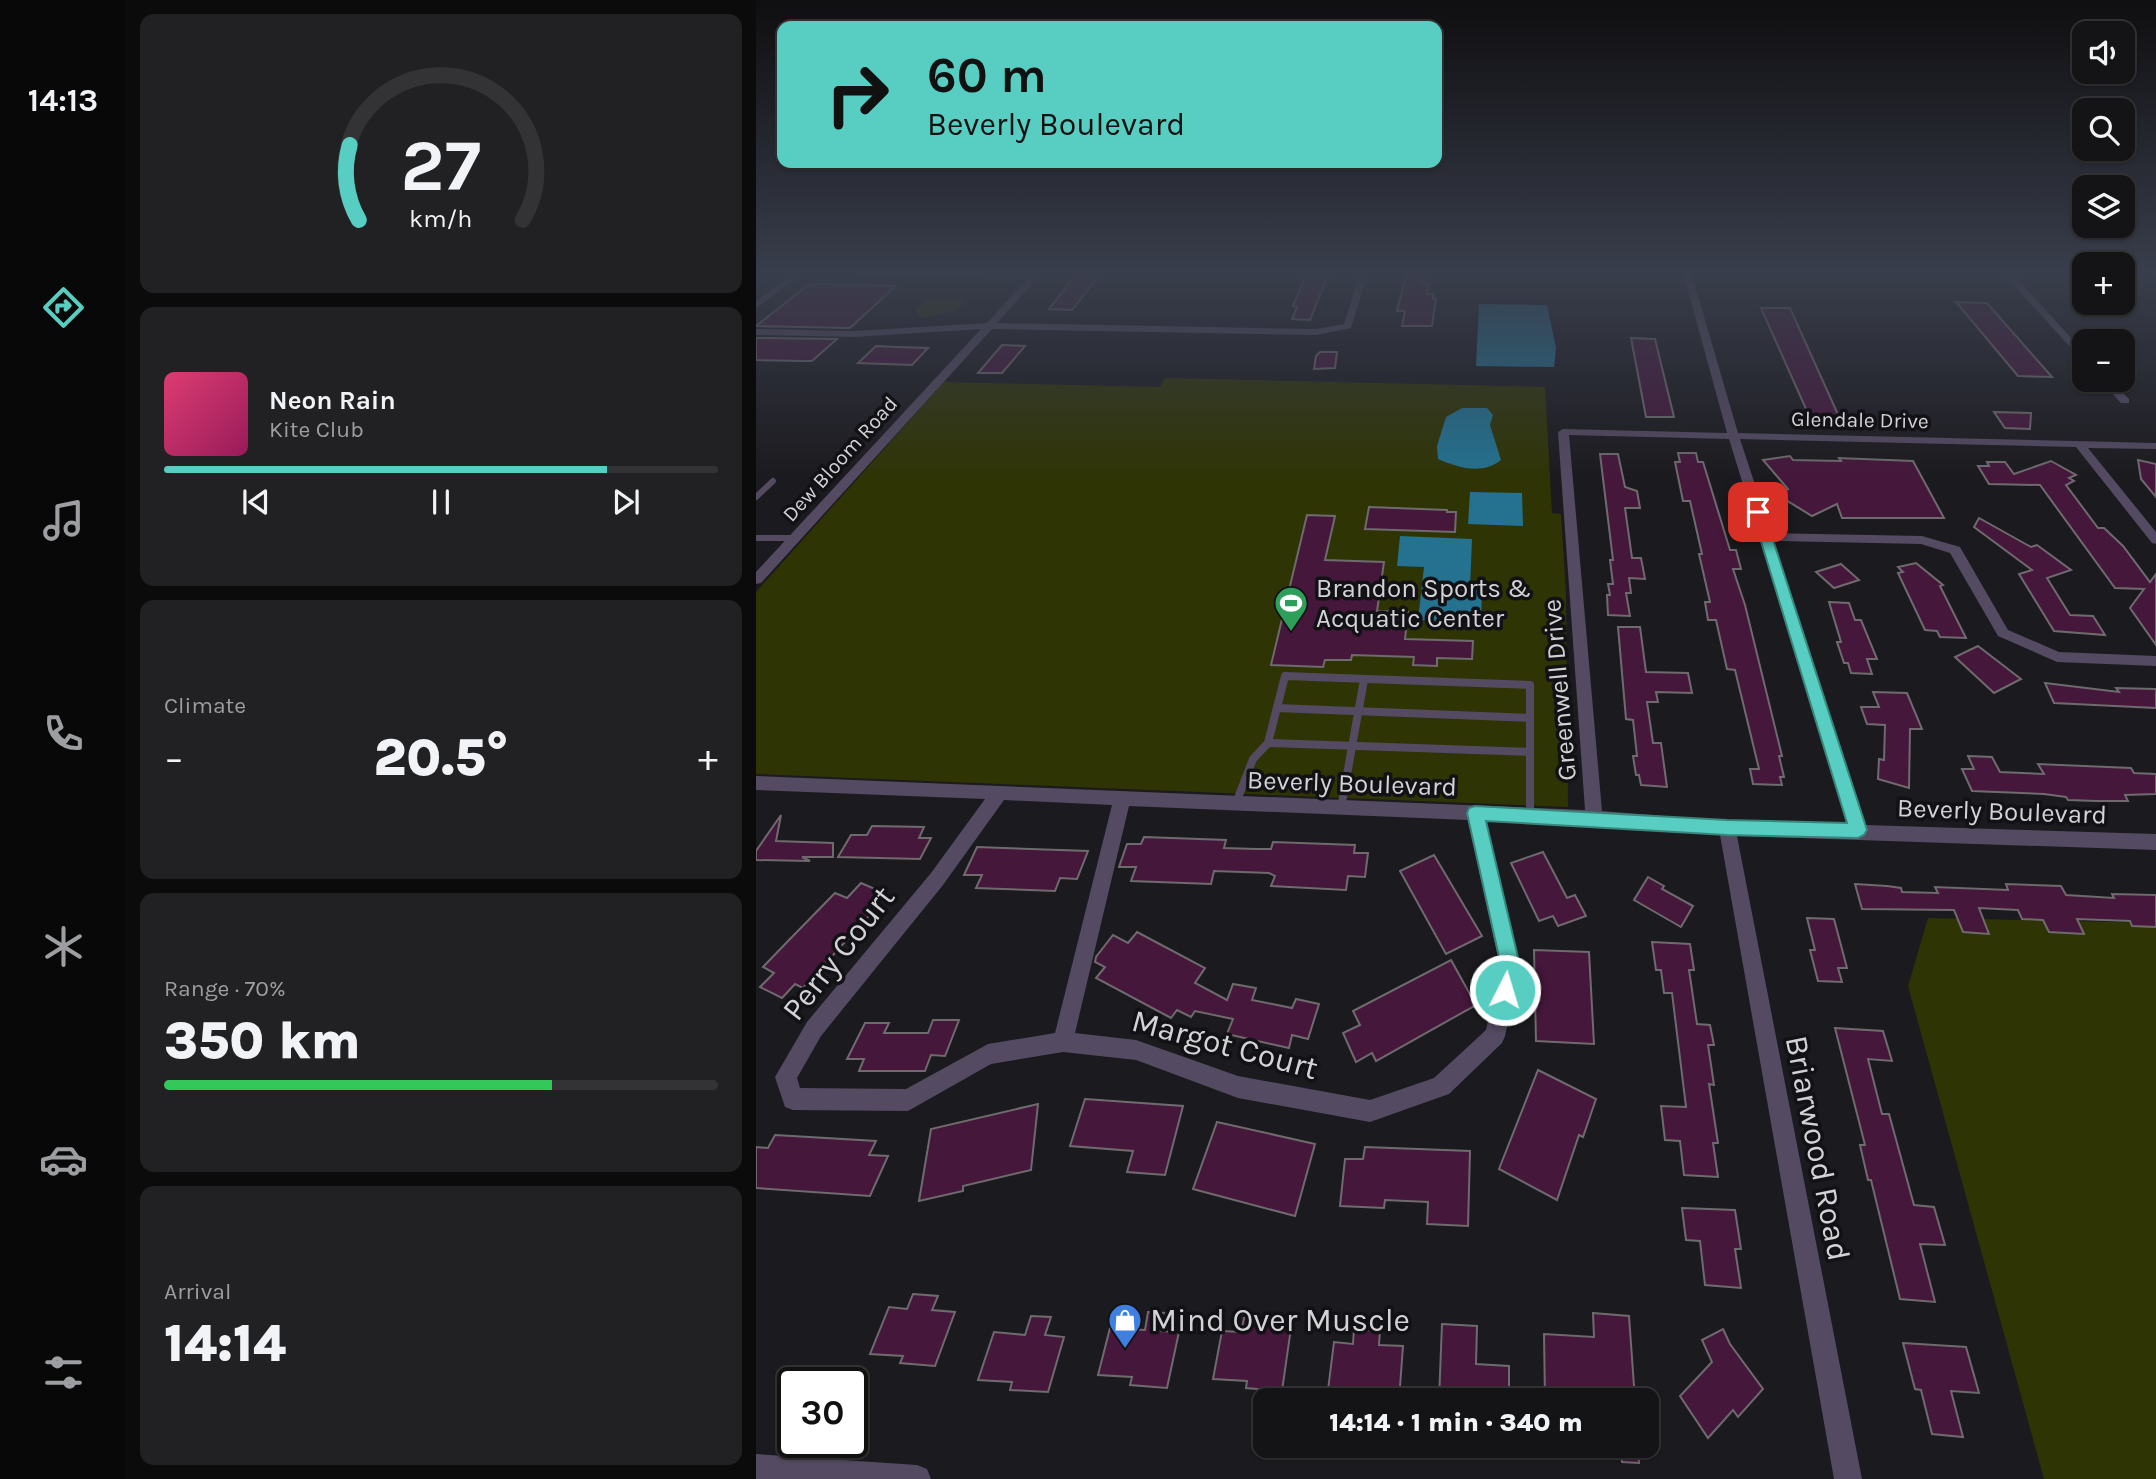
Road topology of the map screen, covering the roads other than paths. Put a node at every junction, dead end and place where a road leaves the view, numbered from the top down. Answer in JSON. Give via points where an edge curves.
{"nodes":[{"id":1,"x":975,"y":341,"type":"edge"},
{"id":2,"x":1707,"y":341,"type":"edge"},
{"id":3,"x":2116,"y":392,"type":"edge"},
{"id":4,"x":2125,"y":401,"type":"dead end"},
{"id":5,"x":1563,"y":432,"type":"joint"},
{"id":6,"x":1734,"y":437,"type":"junction"},
{"id":7,"x":2078,"y":443,"type":"junction"},
{"id":8,"x":2156,"y":446,"type":"edge"},
{"id":9,"x":773,"y":481,"type":"dead end"},
{"id":10,"x":756,"y":497,"type":"edge"},
{"id":11,"x":1766,"y":537,"type":"junction"},
{"id":12,"x":756,"y":538,"type":"edge"},
{"id":13,"x":795,"y":538,"type":"junction"},
{"id":14,"x":2156,"y":540,"type":"edge"},
{"id":15,"x":756,"y":580,"type":"edge"},
{"id":16,"x":2156,"y":661,"type":"edge"},
{"id":17,"x":1364,"y":680,"type":"junction"},
{"id":18,"x":1277,"y":708,"type":"junction"},
{"id":19,"x":1358,"y":711,"type":"junction"},
{"id":20,"x":1530,"y":718,"type":"junction"},
{"id":21,"x":1268,"y":743,"type":"junction"},
{"id":22,"x":1352,"y":746,"type":"junction"},
{"id":23,"x":1530,"y":752,"type":"junction"},
{"id":24,"x":756,"y":783,"type":"edge"},
{"id":25,"x":999,"y":794,"type":"junction"},
{"id":26,"x":1122,"y":799,"type":"junction"},
{"id":27,"x":1236,"y":803,"type":"junction"},
{"id":28,"x":1341,"y":807,"type":"junction"},
{"id":29,"x":1475,"y":813,"type":"junction"},
{"id":30,"x":1530,"y":815,"type":"junction"},
{"id":31,"x":1594,"y":818,"type":"junction"},
{"id":32,"x":1727,"y":828,"type":"junction"},
{"id":33,"x":1858,"y":830,"type":"junction"},
{"id":34,"x":2156,"y":842,"type":"edge"},
{"id":35,"x":1063,"y":1042,"type":"junction"},
{"id":36,"x":756,"y":1468,"type":"edge"},
{"id":37,"x":917,"y":1479,"type":"edge"},
{"id":38,"x":1848,"y":1479,"type":"edge"}],
"edges":[{"from":1,"to":13,"type":"street","name":"Dew Bloom Road"},
{"from":2,"to":6,"type":"street"},
{"from":3,"to":4,"type":"street"},
{"from":5,"to":6,"type":"street","name":"Glendale Drive"},
{"from":5,"to":31,"type":"street","name":"Greenwell Drive"},
{"from":6,"to":7,"type":"street","name":"Glendale Drive"},
{"from":6,"to":11,"type":"street"},
{"from":7,"to":8,"type":"street","name":"Glendale Drive"},
{"from":7,"to":14,"type":"street"},
{"from":9,"to":10,"type":"lane"},
{"from":11,"to":16,"type":"street","via":[[1922,540],[1955,550],[2003,633],[2057,657]]},
{"from":11,"to":33,"type":"street"},
{"from":12,"to":13,"type":"lane"},
{"from":13,"to":15,"type":"street","name":"Dew Bloom Road"},
{"from":17,"to":18,"type":"lane","via":[[1285,676]]},
{"from":17,"to":19,"type":"lane"},
{"from":17,"to":20,"type":"lane","via":[[1530,685]]},
{"from":18,"to":19,"type":"lane"},
{"from":18,"to":21,"type":"lane"},
{"from":19,"to":20,"type":"lane"},
{"from":19,"to":22,"type":"lane"},
{"from":20,"to":23,"type":"lane"},
{"from":21,"to":22,"type":"lane"},
{"from":21,"to":27,"type":"lane","via":[[1253,759]]},
{"from":22,"to":23,"type":"lane"},
{"from":22,"to":28,"type":"lane"},
{"from":23,"to":30,"type":"lane"},
{"from":24,"to":25,"type":"street","name":"Beverly Boulevard"},
{"from":25,"to":26,"type":"street","name":"Beverly Boulevard"},
{"from":25,"to":35,"type":"street","name":"Perry Court","via":[[937,879],[814,1029],[786,1077],[793,1099],[908,1100],[988,1054]]},
{"from":26,"to":27,"type":"street","name":"Beverly Boulevard"},
{"from":26,"to":35,"type":"street"},
{"from":27,"to":28,"type":"street","name":"Beverly Boulevard"},
{"from":28,"to":29,"type":"street","name":"Beverly Boulevard"},
{"from":29,"to":30,"type":"street","name":"Beverly Boulevard"},
{"from":29,"to":35,"type":"street","name":"Margot Court","via":[[1510,966],[1495,1037],[1441,1086],[1370,1111],[1238,1087],[1136,1050]]},
{"from":30,"to":31,"type":"street","name":"Beverly Boulevard"},
{"from":31,"to":32,"type":"street","name":"Beverly Boulevard"},
{"from":32,"to":33,"type":"street","name":"Beverly Boulevard"},
{"from":32,"to":38,"type":"street","name":"Briarwood Road"},
{"from":33,"to":34,"type":"street","name":"Beverly Boulevard"},
{"from":36,"to":37,"type":"street"}]}
